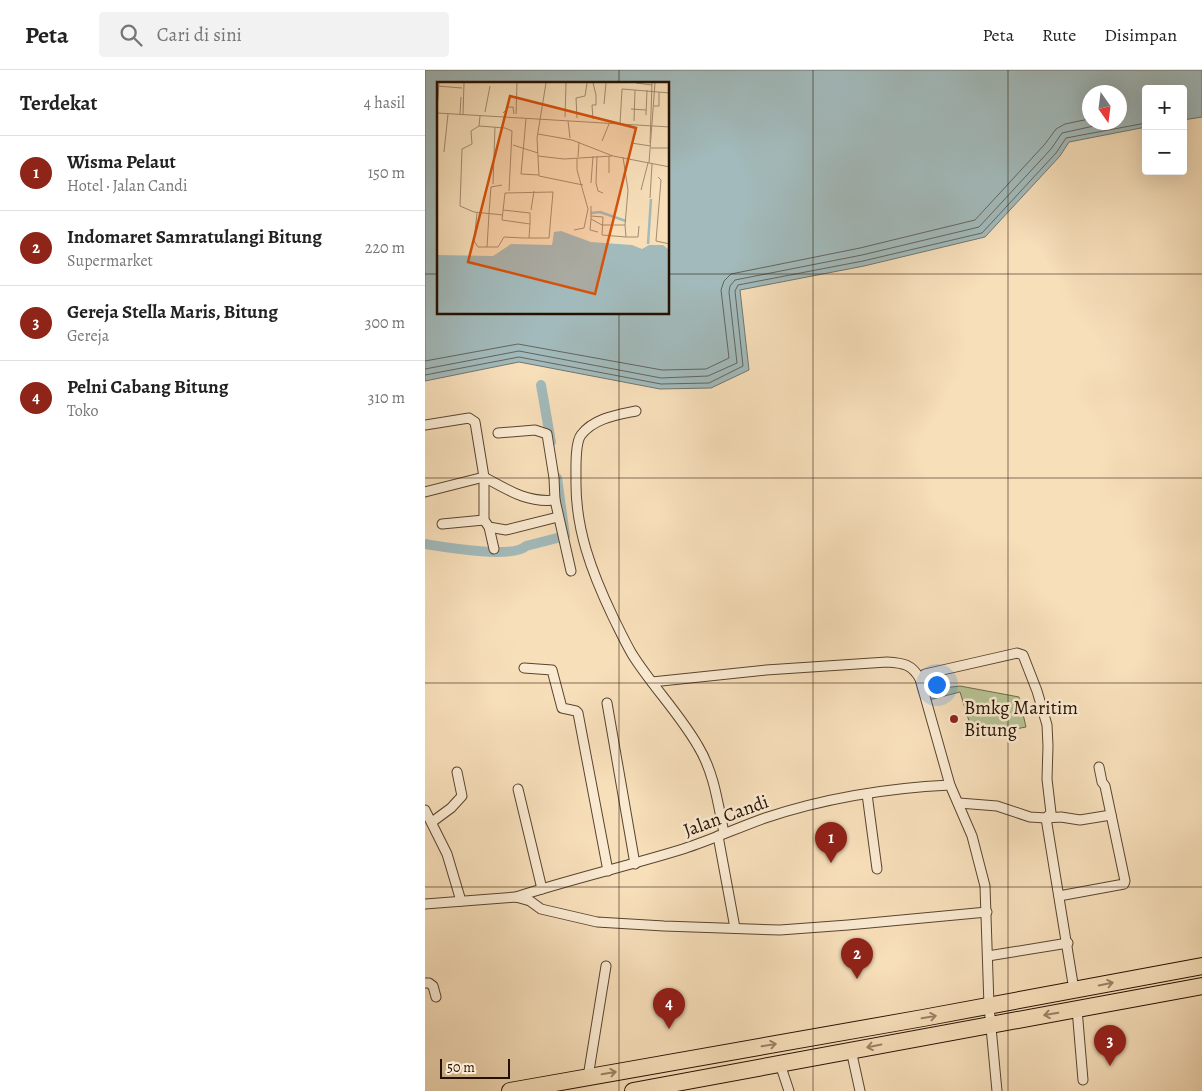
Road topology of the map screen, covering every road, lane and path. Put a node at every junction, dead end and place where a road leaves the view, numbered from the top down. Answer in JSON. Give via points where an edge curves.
{"nodes":[{"id":1,"x":635,"y":410,"type":"dead end"},
{"id":2,"x":425,"y":425,"type":"edge"},
{"id":3,"x":498,"y":433,"type":"dead end"},
{"id":4,"x":484,"y":477,"type":"junction"},
{"id":5,"x":425,"y":492,"type":"edge"},
{"id":6,"x":555,"y":500,"type":"junction"},
{"id":7,"x":559,"y":517,"type":"junction"},
{"id":8,"x":487,"y":523,"type":"junction"},
{"id":9,"x":441,"y":524,"type":"dead end"},
{"id":10,"x":494,"y":550,"type":"dead end"},
{"id":11,"x":571,"y":571,"type":"dead end"},
{"id":12,"x":524,"y":668,"type":"dead end"},
{"id":13,"x":920,"y":679,"type":"junction"},
{"id":14,"x":652,"y":682,"type":"junction"},
{"id":15,"x":607,"y":703,"type":"dead end"},
{"id":16,"x":1099,"y":767,"type":"dead end"},
{"id":17,"x":457,"y":772,"type":"dead end"},
{"id":18,"x":950,"y":785,"type":"junction"},
{"id":19,"x":518,"y":789,"type":"dead end"},
{"id":20,"x":867,"y":794,"type":"junction"},
{"id":21,"x":959,"y":803,"type":"junction"},
{"id":22,"x":425,"y":810,"type":"edge"},
{"id":23,"x":1111,"y":815,"type":"junction"},
{"id":24,"x":1046,"y":818,"type":"junction"},
{"id":25,"x":432,"y":822,"type":"junction"},
{"id":26,"x":721,"y":834,"type":"junction"},
{"id":27,"x":635,"y":864,"type":"junction"},
{"id":28,"x":877,"y":869,"type":"dead end"},
{"id":29,"x":608,"y":871,"type":"junction"},
{"id":30,"x":542,"y":888,"type":"junction"},
{"id":31,"x":1059,"y":896,"type":"junction"},
{"id":32,"x":516,"y":897,"type":"junction"},
{"id":33,"x":461,"y":901,"type":"junction"},
{"id":34,"x":425,"y":904,"type":"edge"},
{"id":35,"x":987,"y":912,"type":"junction"},
{"id":36,"x":735,"y":928,"type":"junction"},
{"id":37,"x":1067,"y":943,"type":"junction"},
{"id":38,"x":988,"y":956,"type":"junction"},
{"id":39,"x":606,"y":966,"type":"dead end"},
{"id":40,"x":1202,"y":966,"type":"edge"},
{"id":41,"x":425,"y":983,"type":"edge"},
{"id":42,"x":1202,"y":986,"type":"edge"},
{"id":43,"x":1075,"y":990,"type":"junction"},
{"id":44,"x":435,"y":997,"type":"dead end"},
{"id":45,"x":989,"y":1006,"type":"junction"},
{"id":46,"x":1077,"y":1009,"type":"junction"},
{"id":47,"x":991,"y":1024,"type":"junction"},
{"id":48,"x":851,"y":1050,"type":"junction"},
{"id":49,"x":780,"y":1064,"type":"junction"},
{"id":50,"x":588,"y":1077,"type":"junction"},
{"id":51,"x":1083,"y":1080,"type":"dead end"},
{"id":52,"x":691,"y":1086,"type":"edge"},
{"id":53,"x":510,"y":1091,"type":"edge"},
{"id":54,"x":633,"y":1091,"type":"edge"},
{"id":55,"x":789,"y":1091,"type":"edge"},
{"id":56,"x":860,"y":1091,"type":"edge"},
{"id":57,"x":997,"y":1091,"type":"edge"}],
"edges":[{"from":1,"to":14,"type":"street","via":[[593,424],[580,436],[576,492],[585,550],[598,585],[631,653]]},
{"from":2,"to":4,"type":"street","via":[[473,420]]},
{"from":3,"to":6,"type":"street","via":[[535,430],[547,434]]},
{"from":4,"to":5,"type":"street"},
{"from":4,"to":6,"type":"street","via":[[526,498]]},
{"from":4,"to":8,"type":"street"},
{"from":6,"to":7,"type":"street"},
{"from":7,"to":8,"type":"street","via":[[506,530]]},
{"from":7,"to":11,"type":"street"},
{"from":8,"to":9,"type":"street"},
{"from":8,"to":10,"type":"street"},
{"from":12,"to":29,"type":"street","via":[[552,670],[562,708],[578,713]]},
{"from":13,"to":14,"type":"street","via":[[908,665],[887,662]]},
{"from":13,"to":18,"type":"street"},
{"from":13,"to":24,"type":"street","via":[[925,674],[1017,652],[1023,655],[1047,725],[1047,794],[1051,813]]},
{"from":14,"to":26,"type":"street","via":[[705,759],[717,795]]},
{"from":15,"to":27,"type":"street"},
{"from":16,"to":23,"type":"street"},
{"from":17,"to":25,"type":"street","via":[[462,796]]},
{"from":18,"to":20,"type":"street","name":"Jalan Candi"},
{"from":18,"to":21,"type":"street"},
{"from":19,"to":30,"type":"street"},
{"from":20,"to":26,"type":"street","name":"Jalan Candi","via":[[801,807]]},
{"from":20,"to":28,"type":"street"},
{"from":21,"to":24,"type":"street","via":[[997,806],[1030,817]]},
{"from":21,"to":35,"type":"street","via":[[983,872]]},
{"from":22,"to":25,"type":"street"},
{"from":23,"to":24,"type":"street","via":[[1080,820]]},
{"from":23,"to":31,"type":"street","via":[[1124,884]]},
{"from":24,"to":31,"type":"street"},
{"from":25,"to":33,"type":"street","via":[[447,854]]},
{"from":26,"to":27,"type":"street","name":"Jalan Candi"},
{"from":26,"to":36,"type":"street"},
{"from":27,"to":29,"type":"street","name":"Jalan Candi"},
{"from":29,"to":30,"type":"street","name":"Jalan Candi"},
{"from":30,"to":32,"type":"street","name":"Jalan Candi"},
{"from":31,"to":37,"type":"street"},
{"from":32,"to":33,"type":"street"},
{"from":32,"to":36,"type":"street","via":[[541,909],[597,922]]},
{"from":33,"to":34,"type":"street"},
{"from":35,"to":36,"type":"street","via":[[797,929]]},
{"from":35,"to":38,"type":"street"},
{"from":37,"to":38,"type":"street"},
{"from":37,"to":43,"type":"street"},
{"from":38,"to":45,"type":"street"},
{"from":39,"to":50,"type":"street"},
{"from":43,"to":40,"type":"highway","one_way":true},
{"from":41,"to":44,"type":"street","via":[[433,986]]},
{"from":42,"to":46,"type":"highway"},
{"from":43,"to":45,"type":"highway"},
{"from":45,"to":47,"type":"street"},
{"from":50,"to":45,"type":"highway","one_way":true},
{"from":46,"to":47,"type":"highway","one_way":true},
{"from":46,"to":51,"type":"street"},
{"from":47,"to":48,"type":"highway","one_way":true},
{"from":47,"to":57,"type":"street"},
{"from":48,"to":49,"type":"highway"},
{"from":48,"to":56,"type":"street"},
{"from":49,"to":52,"type":"highway"},
{"from":49,"to":55,"type":"street"},
{"from":50,"to":53,"type":"highway"},
{"from":52,"to":54,"type":"highway"}]}
